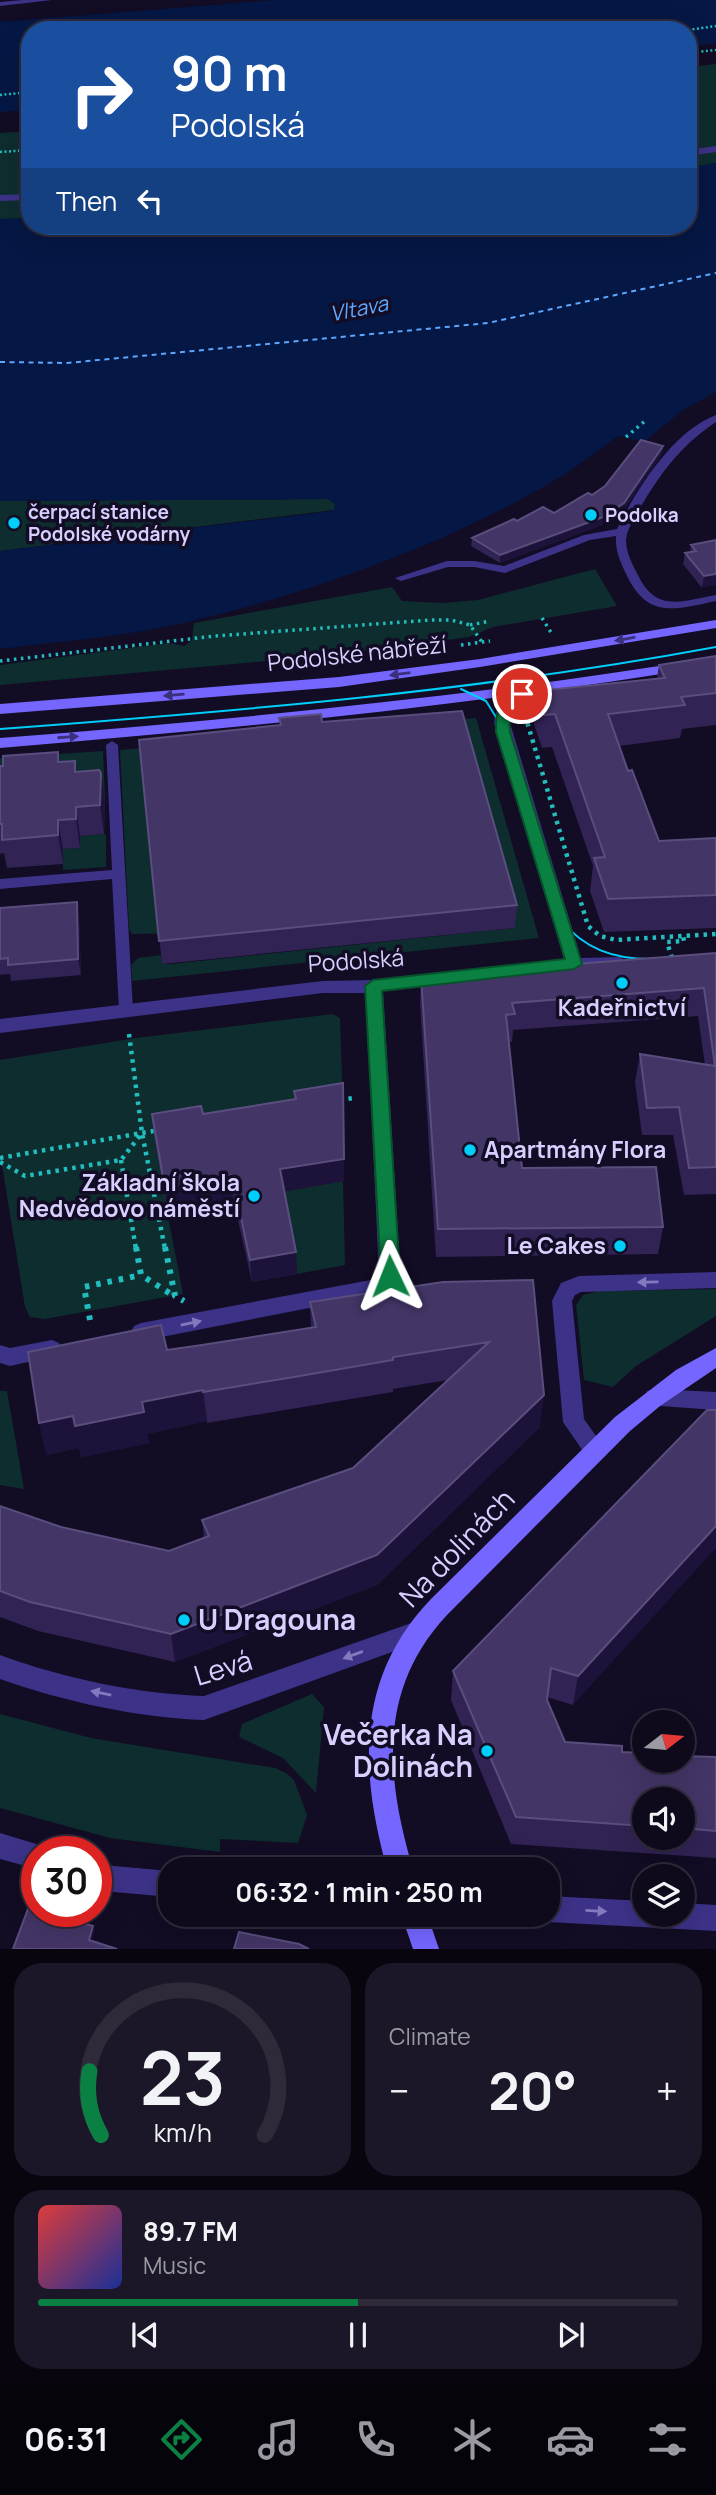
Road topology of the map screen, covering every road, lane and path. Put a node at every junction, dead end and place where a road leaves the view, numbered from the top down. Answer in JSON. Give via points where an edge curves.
{"nodes":[{"id":1,"x":48,"y":0,"type":"edge"},
{"id":2,"x":0,"y":4,"type":"edge"},
{"id":3,"x":715,"y":28,"type":"edge"},
{"id":4,"x":697,"y":29,"type":"edge"},
{"id":5,"x":716,"y":50,"type":"edge"},
{"id":6,"x":697,"y":52,"type":"edge"},
{"id":7,"x":21,"y":93,"type":"edge"},
{"id":8,"x":0,"y":95,"type":"edge"},
{"id":9,"x":716,"y":149,"type":"edge"},
{"id":10,"x":21,"y":151,"type":"edge"},
{"id":11,"x":0,"y":152,"type":"edge"},
{"id":12,"x":697,"y":152,"type":"edge"},
{"id":13,"x":21,"y":197,"type":"edge"},
{"id":14,"x":0,"y":198,"type":"edge"},
{"id":15,"x":716,"y":418,"type":"edge"},
{"id":16,"x":645,"y":421,"type":"dead end"},
{"id":17,"x":626,"y":437,"type":"dead end"},
{"id":18,"x":622,"y":532,"type":"junction"},
{"id":19,"x":401,"y":578,"type":"dead end"},
{"id":20,"x":716,"y":598,"type":"edge"},
{"id":21,"x":542,"y":618,"type":"dead end"},
{"id":22,"x":490,"y":621,"type":"dead end"},
{"id":23,"x":716,"y":624,"type":"edge"},
{"id":24,"x":470,"y":625,"type":"junction"},
{"id":25,"x":552,"y":634,"type":"dead end"},
{"id":26,"x":482,"y":642,"type":"dead end"},
{"id":27,"x":0,"y":661,"type":"edge"},
{"id":28,"x":716,"y":661,"type":"edge"},
{"id":29,"x":535,"y":690,"type":"junction"},
{"id":30,"x":0,"y":709,"type":"edge"},
{"id":31,"x":524,"y":709,"type":"dead end"},
{"id":32,"x":0,"y":743,"type":"edge"},
{"id":33,"x":112,"y":744,"type":"dead end"},
{"id":34,"x":118,"y":874,"type":"junction"},
{"id":35,"x":0,"y":884,"type":"edge"},
{"id":36,"x":716,"y":934,"type":"edge"},
{"id":37,"x":682,"y":936,"type":"junction"},
{"id":38,"x":672,"y":958,"type":"joint"},
{"id":39,"x":574,"y":964,"type":"junction"},
{"id":40,"x":520,"y":970,"type":"edge"},
{"id":41,"x":467,"y":975,"type":"edge"},
{"id":42,"x":373,"y":986,"type":"junction"},
{"id":43,"x":126,"y":1010,"type":"junction"},
{"id":44,"x":0,"y":1026,"type":"edge"},
{"id":45,"x":128,"y":1034,"type":"dead end"},
{"id":46,"x":353,"y":1098,"type":"dead end"},
{"id":47,"x":327,"y":1103,"type":"edge"},
{"id":48,"x":168,"y":1129,"type":"edge"},
{"id":49,"x":142,"y":1133,"type":"junction"},
{"id":50,"x":0,"y":1160,"type":"edge"},
{"id":51,"x":121,"y":1160,"type":"junction"},
{"id":52,"x":141,"y":1275,"type":"junction"},
{"id":53,"x":716,"y":1280,"type":"edge"},
{"id":54,"x":175,"y":1296,"type":"junction"},
{"id":55,"x":188,"y":1303,"type":"dead end"},
{"id":56,"x":90,"y":1320,"type":"dead end"},
{"id":57,"x":125,"y":1335,"type":"edge"},
{"id":58,"x":72,"y":1345,"type":"edge"},
{"id":59,"x":0,"y":1354,"type":"edge"},
{"id":60,"x":716,"y":1357,"type":"edge"},
{"id":61,"x":655,"y":1398,"type":"junction"},
{"id":62,"x":716,"y":1401,"type":"edge"},
{"id":63,"x":595,"y":1450,"type":"junction"},
{"id":64,"x":417,"y":1632,"type":"junction"},
{"id":65,"x":0,"y":1667,"type":"edge"},
{"id":66,"x":0,"y":1846,"type":"edge"},
{"id":67,"x":21,"y":1852,"type":"edge"},
{"id":68,"x":397,"y":1857,"type":"edge"},
{"id":69,"x":112,"y":1878,"type":"edge"},
{"id":70,"x":158,"y":1883,"type":"edge"},
{"id":71,"x":560,"y":1910,"type":"edge"},
{"id":72,"x":632,"y":1913,"type":"edge"},
{"id":73,"x":695,"y":1917,"type":"edge"},
{"id":74,"x":716,"y":1918,"type":"edge"},
{"id":75,"x":418,"y":1927,"type":"edge"},
{"id":76,"x":426,"y":1949,"type":"edge"}],
"edges":[{"from":1,"to":2,"type":"lane"},
{"from":3,"to":4,"type":"path"},
{"from":5,"to":6,"type":"path"},
{"from":7,"to":8,"type":"path"},
{"from":9,"to":12,"type":"street"},
{"from":10,"to":11,"type":"path"},
{"from":13,"to":14,"type":"street"},
{"from":15,"to":18,"type":"lane","via":[[659,466]]},
{"from":16,"to":17,"type":"path"},
{"from":18,"to":19,"type":"lane","via":[[588,537],[505,570],[447,564]]},
{"from":18,"to":20,"type":"lane","via":[[622,551],[643,597],[664,605]]},
{"from":21,"to":25,"type":"path"},
{"from":22,"to":24,"type":"path"},
{"from":23,"to":30,"type":"main road","name":"Podolské nábřeží","one_way":true,"via":[[339,682]]},
{"from":24,"to":26,"type":"path"},
{"from":24,"to":27,"type":"path","via":[[430,620],[298,626]]},
{"from":28,"to":29,"type":"main road"},
{"from":32,"to":29,"type":"main road","one_way":true},
{"from":29,"to":39,"type":"street","via":[[506,705],[502,723]]},
{"from":31,"to":37,"type":"path","via":[[588,926],[600,936],[616,940]]},
{"from":33,"to":34,"type":"lane"},
{"from":34,"to":35,"type":"lane"},
{"from":34,"to":43,"type":"lane"},
{"from":36,"to":37,"type":"path"},
{"from":37,"to":38,"type":"path","via":[[684,941],[667,942]]},
{"from":38,"to":39,"type":"street"},
{"from":39,"to":40,"type":"street"},
{"from":41,"to":42,"type":"street","name":"Podolská"},
{"from":42,"to":43,"type":"street","name":"Podolská","via":[[323,987]]},
{"from":57,"to":42,"type":"street","one_way":true,"via":[[388,1282]]},
{"from":43,"to":44,"type":"street","name":"Podolská"},
{"from":45,"to":49,"type":"path"},
{"from":46,"to":47,"type":"path"},
{"from":48,"to":49,"type":"path"},
{"from":49,"to":50,"type":"path"},
{"from":49,"to":51,"type":"path"},
{"from":49,"to":54,"type":"path"},
{"from":50,"to":51,"type":"path","via":[[25,1176]]},
{"from":51,"to":52,"type":"path"},
{"from":52,"to":54,"type":"path"},
{"from":52,"to":56,"type":"path","via":[[84,1287]]},
{"from":53,"to":63,"type":"street","one_way":true,"via":[[579,1283],[568,1289],[562,1301],[574,1422]]},
{"from":54,"to":55,"type":"path"},
{"from":58,"to":59,"type":"street","via":[[10,1357]]},
{"from":60,"to":61,"type":"main road","name":"Na dolinách"},
{"from":61,"to":62,"type":"street"},
{"from":61,"to":63,"type":"main road","name":"Na dolinách"},
{"from":63,"to":64,"type":"main road","name":"Na dolinách"},
{"from":64,"to":65,"type":"street","name":"Levá","one_way":true,"via":[[204,1709],[168,1707]]},
{"from":64,"to":68,"type":"main road","name":"Na dolinách","via":[[388,1697],[379,1745],[382,1801]]},
{"from":66,"to":67,"type":"street"},
{"from":69,"to":70,"type":"street"},
{"from":71,"to":72,"type":"street","one_way":true},
{"from":73,"to":74,"type":"street"},
{"from":75,"to":76,"type":"main road"}]}
